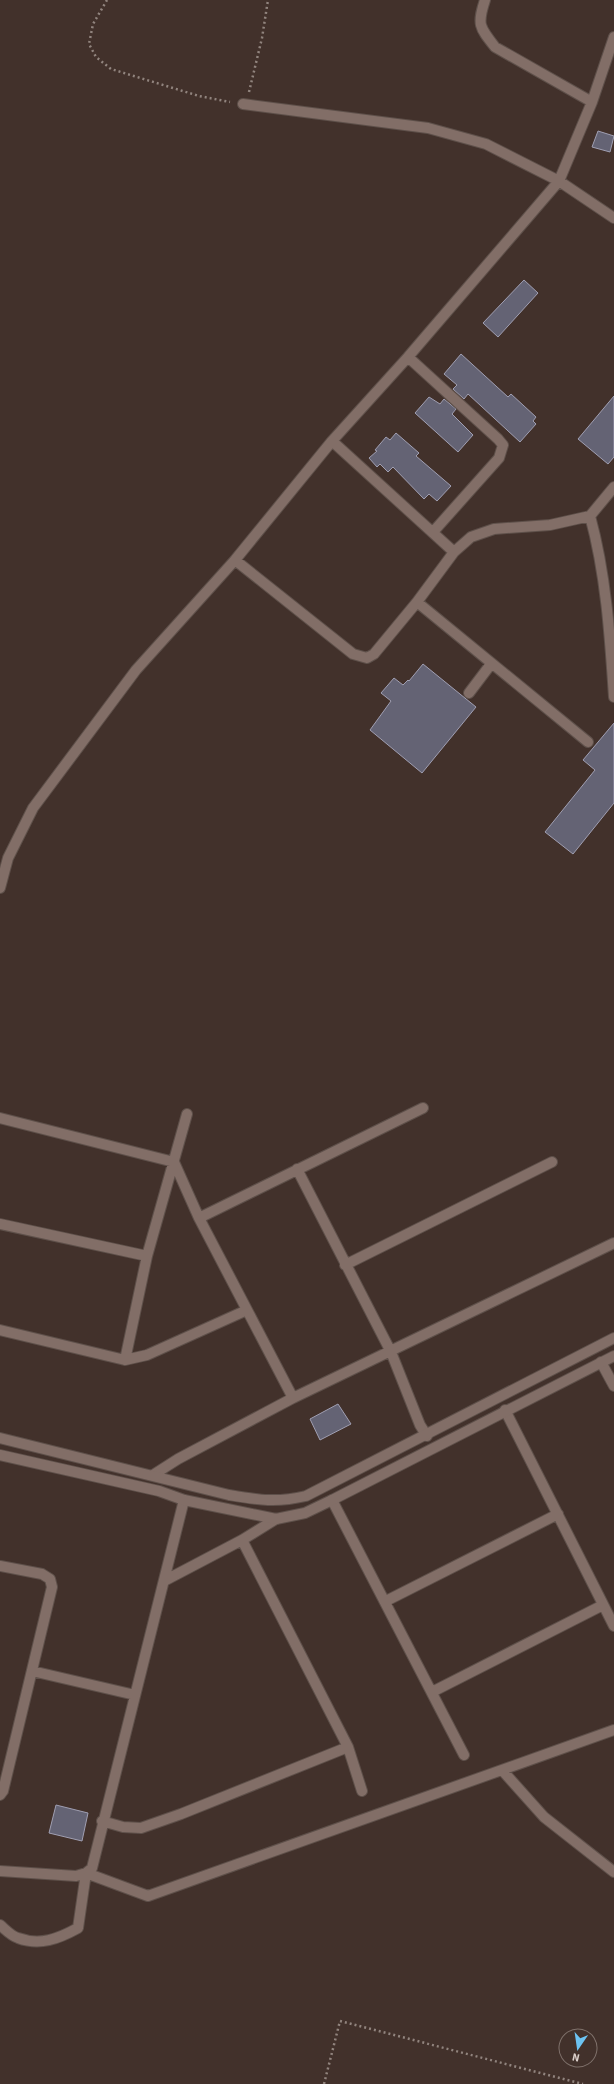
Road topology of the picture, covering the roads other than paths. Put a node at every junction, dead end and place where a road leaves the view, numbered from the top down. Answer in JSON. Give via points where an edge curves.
{"nodes":[{"id":1,"x":485,"y":0,"type":"edge"},
{"id":2,"x":614,"y":37,"type":"edge"},
{"id":3,"x":592,"y":102,"type":"junction"},
{"id":4,"x":243,"y":104,"type":"road end"},
{"id":5,"x":559,"y":181,"type":"junction"},
{"id":6,"x":614,"y":218,"type":"edge"},
{"id":7,"x":408,"y":356,"type":"junction"},
{"id":8,"x":332,"y":441,"type":"junction"},
{"id":9,"x":614,"y":487,"type":"edge"},
{"id":10,"x":590,"y":516,"type":"junction"},
{"id":11,"x":433,"y":532,"type":"junction"},
{"id":12,"x":454,"y":552,"type":"junction"},
{"id":13,"x":236,"y":560,"type":"junction"},
{"id":14,"x":417,"y":602,"type":"junction"},
{"id":15,"x":492,"y":664,"type":"junction"},
{"id":16,"x":469,"y":693,"type":"dead end"},
{"id":17,"x":614,"y":697,"type":"edge"},
{"id":18,"x":588,"y":742,"type":"dead end"},
{"id":19,"x":0,"y":888,"type":"edge"},
{"id":20,"x":423,"y":1108,"type":"dead end"},
{"id":21,"x":187,"y":1114,"type":"dead end"},
{"id":22,"x":0,"y":1118,"type":"edge"},
{"id":23,"x":174,"y":1162,"type":"junction"},
{"id":24,"x":552,"y":1162,"type":"dead end"},
{"id":25,"x":297,"y":1169,"type":"junction"},
{"id":26,"x":199,"y":1218,"type":"junction"},
{"id":27,"x":0,"y":1224,"type":"edge"},
{"id":28,"x":614,"y":1243,"type":"edge"},
{"id":29,"x":147,"y":1256,"type":"junction"},
{"id":30,"x":345,"y":1265,"type":"junction"},
{"id":31,"x":247,"y":1310,"type":"junction"},
{"id":32,"x":0,"y":1330,"type":"edge"},
{"id":33,"x":614,"y":1338,"type":"edge"},
{"id":34,"x":390,"y":1352,"type":"junction"},
{"id":35,"x":614,"y":1356,"type":"edge"},
{"id":36,"x":124,"y":1360,"type":"junction"},
{"id":37,"x":602,"y":1362,"type":"junction"},
{"id":38,"x":614,"y":1386,"type":"edge"},
{"id":39,"x":293,"y":1398,"type":"junction"},
{"id":40,"x":505,"y":1410,"type":"junction"},
{"id":41,"x":427,"y":1436,"type":"junction"},
{"id":42,"x":0,"y":1438,"type":"edge"},
{"id":43,"x":0,"y":1455,"type":"edge"},
{"id":44,"x":153,"y":1475,"type":"junction"},
{"id":45,"x":184,"y":1500,"type":"junction"},
{"id":46,"x":332,"y":1500,"type":"junction"},
{"id":47,"x":277,"y":1501,"type":"junction"},
{"id":48,"x":558,"y":1514,"type":"junction"},
{"id":49,"x":276,"y":1519,"type":"junction"},
{"id":50,"x":242,"y":1540,"type":"junction"},
{"id":51,"x":0,"y":1566,"type":"edge"},
{"id":52,"x":164,"y":1581,"type":"junction"},
{"id":53,"x":386,"y":1600,"type":"junction"},
{"id":54,"x":603,"y":1605,"type":"junction"},
{"id":55,"x":614,"y":1626,"type":"edge"},
{"id":56,"x":32,"y":1671,"type":"junction"},
{"id":57,"x":432,"y":1692,"type":"junction"},
{"id":58,"x":136,"y":1695,"type":"junction"},
{"id":59,"x":614,"y":1730,"type":"edge"},
{"id":60,"x":348,"y":1747,"type":"junction"},
{"id":61,"x":464,"y":1754,"type":"dead end"},
{"id":62,"x":502,"y":1770,"type":"junction"},
{"id":63,"x":362,"y":1791,"type":"dead end"},
{"id":64,"x":0,"y":1795,"type":"edge"},
{"id":65,"x":102,"y":1821,"type":"junction"},
{"id":66,"x":0,"y":1871,"type":"edge"},
{"id":67,"x":614,"y":1872,"type":"edge"},
{"id":68,"x":86,"y":1873,"type":"junction"},
{"id":69,"x":0,"y":1924,"type":"edge"}],
"edges":[{"from":1,"to":3,"type":"street","via":[[479,18],[483,32],[495,47]]},
{"from":2,"to":3,"type":"street"},
{"from":3,"to":5,"type":"street"},
{"from":4,"to":5,"type":"street","via":[[428,128],[486,144]]},
{"from":5,"to":6,"type":"street"},
{"from":5,"to":7,"type":"street"},
{"from":7,"to":8,"type":"street"},
{"from":7,"to":11,"type":"street","via":[[502,445],[499,458]]},
{"from":8,"to":11,"type":"street"},
{"from":8,"to":13,"type":"street"},
{"from":9,"to":10,"type":"street"},
{"from":10,"to":12,"type":"street","via":[[550,525],[494,529],[471,537]]},
{"from":10,"to":17,"type":"street","via":[[603,573]]},
{"from":11,"to":12,"type":"street"},
{"from":12,"to":14,"type":"street"},
{"from":13,"to":14,"type":"street","via":[[359,657],[367,658],[374,654]]},
{"from":13,"to":19,"type":"street","via":[[136,670],[33,808],[8,858]]},
{"from":14,"to":15,"type":"street"},
{"from":15,"to":16,"type":"street"},
{"from":15,"to":18,"type":"street"},
{"from":20,"to":25,"type":"street"},
{"from":21,"to":23,"type":"street"},
{"from":22,"to":23,"type":"street"},
{"from":23,"to":26,"type":"street"},
{"from":23,"to":29,"type":"street"},
{"from":24,"to":30,"type":"street"},
{"from":25,"to":26,"type":"street"},
{"from":25,"to":30,"type":"street"},
{"from":26,"to":31,"type":"street"},
{"from":27,"to":29,"type":"street"},
{"from":28,"to":34,"type":"street"},
{"from":29,"to":36,"type":"street"},
{"from":30,"to":34,"type":"street"},
{"from":31,"to":36,"type":"street","via":[[148,1355]]},
{"from":31,"to":39,"type":"street"},
{"from":32,"to":36,"type":"street"},
{"from":33,"to":41,"type":"street"},
{"from":34,"to":39,"type":"street"},
{"from":34,"to":41,"type":"street"},
{"from":35,"to":37,"type":"street"},
{"from":37,"to":38,"type":"street"},
{"from":37,"to":40,"type":"street"},
{"from":39,"to":44,"type":"street"},
{"from":40,"to":46,"type":"street"},
{"from":40,"to":48,"type":"street"},
{"from":41,"to":47,"type":"street","via":[[306,1496]]},
{"from":42,"to":44,"type":"street"},
{"from":43,"to":45,"type":"street","via":[[159,1491]]},
{"from":44,"to":47,"type":"street","via":[[229,1495],[265,1502]]},
{"from":45,"to":49,"type":"street"},
{"from":45,"to":52,"type":"street"},
{"from":46,"to":49,"type":"street","via":[[305,1513]]},
{"from":46,"to":53,"type":"street"},
{"from":47,"to":49,"type":"street"},
{"from":48,"to":53,"type":"street"},
{"from":48,"to":54,"type":"street"},
{"from":49,"to":50,"type":"street"},
{"from":50,"to":52,"type":"street"},
{"from":50,"to":60,"type":"street"},
{"from":51,"to":56,"type":"street","via":[[42,1574],[50,1579],[52,1588],[49,1605]]},
{"from":52,"to":58,"type":"street"},
{"from":53,"to":57,"type":"street"},
{"from":54,"to":55,"type":"street"},
{"from":54,"to":57,"type":"street"},
{"from":56,"to":58,"type":"street"},
{"from":56,"to":64,"type":"street"},
{"from":57,"to":61,"type":"street"},
{"from":58,"to":65,"type":"street"},
{"from":59,"to":62,"type":"street"},
{"from":60,"to":63,"type":"street"},
{"from":60,"to":65,"type":"street","via":[[141,1828],[123,1827]]},
{"from":62,"to":67,"type":"street","via":[[544,1817]]},
{"from":62,"to":68,"type":"street","via":[[148,1896]]},
{"from":65,"to":68,"type":"street","via":[[92,1868]]},
{"from":66,"to":68,"type":"street","via":[[76,1876]]},
{"from":68,"to":69,"type":"street","via":[[78,1928],[60,1938],[40,1942],[16,1938]]}]}
